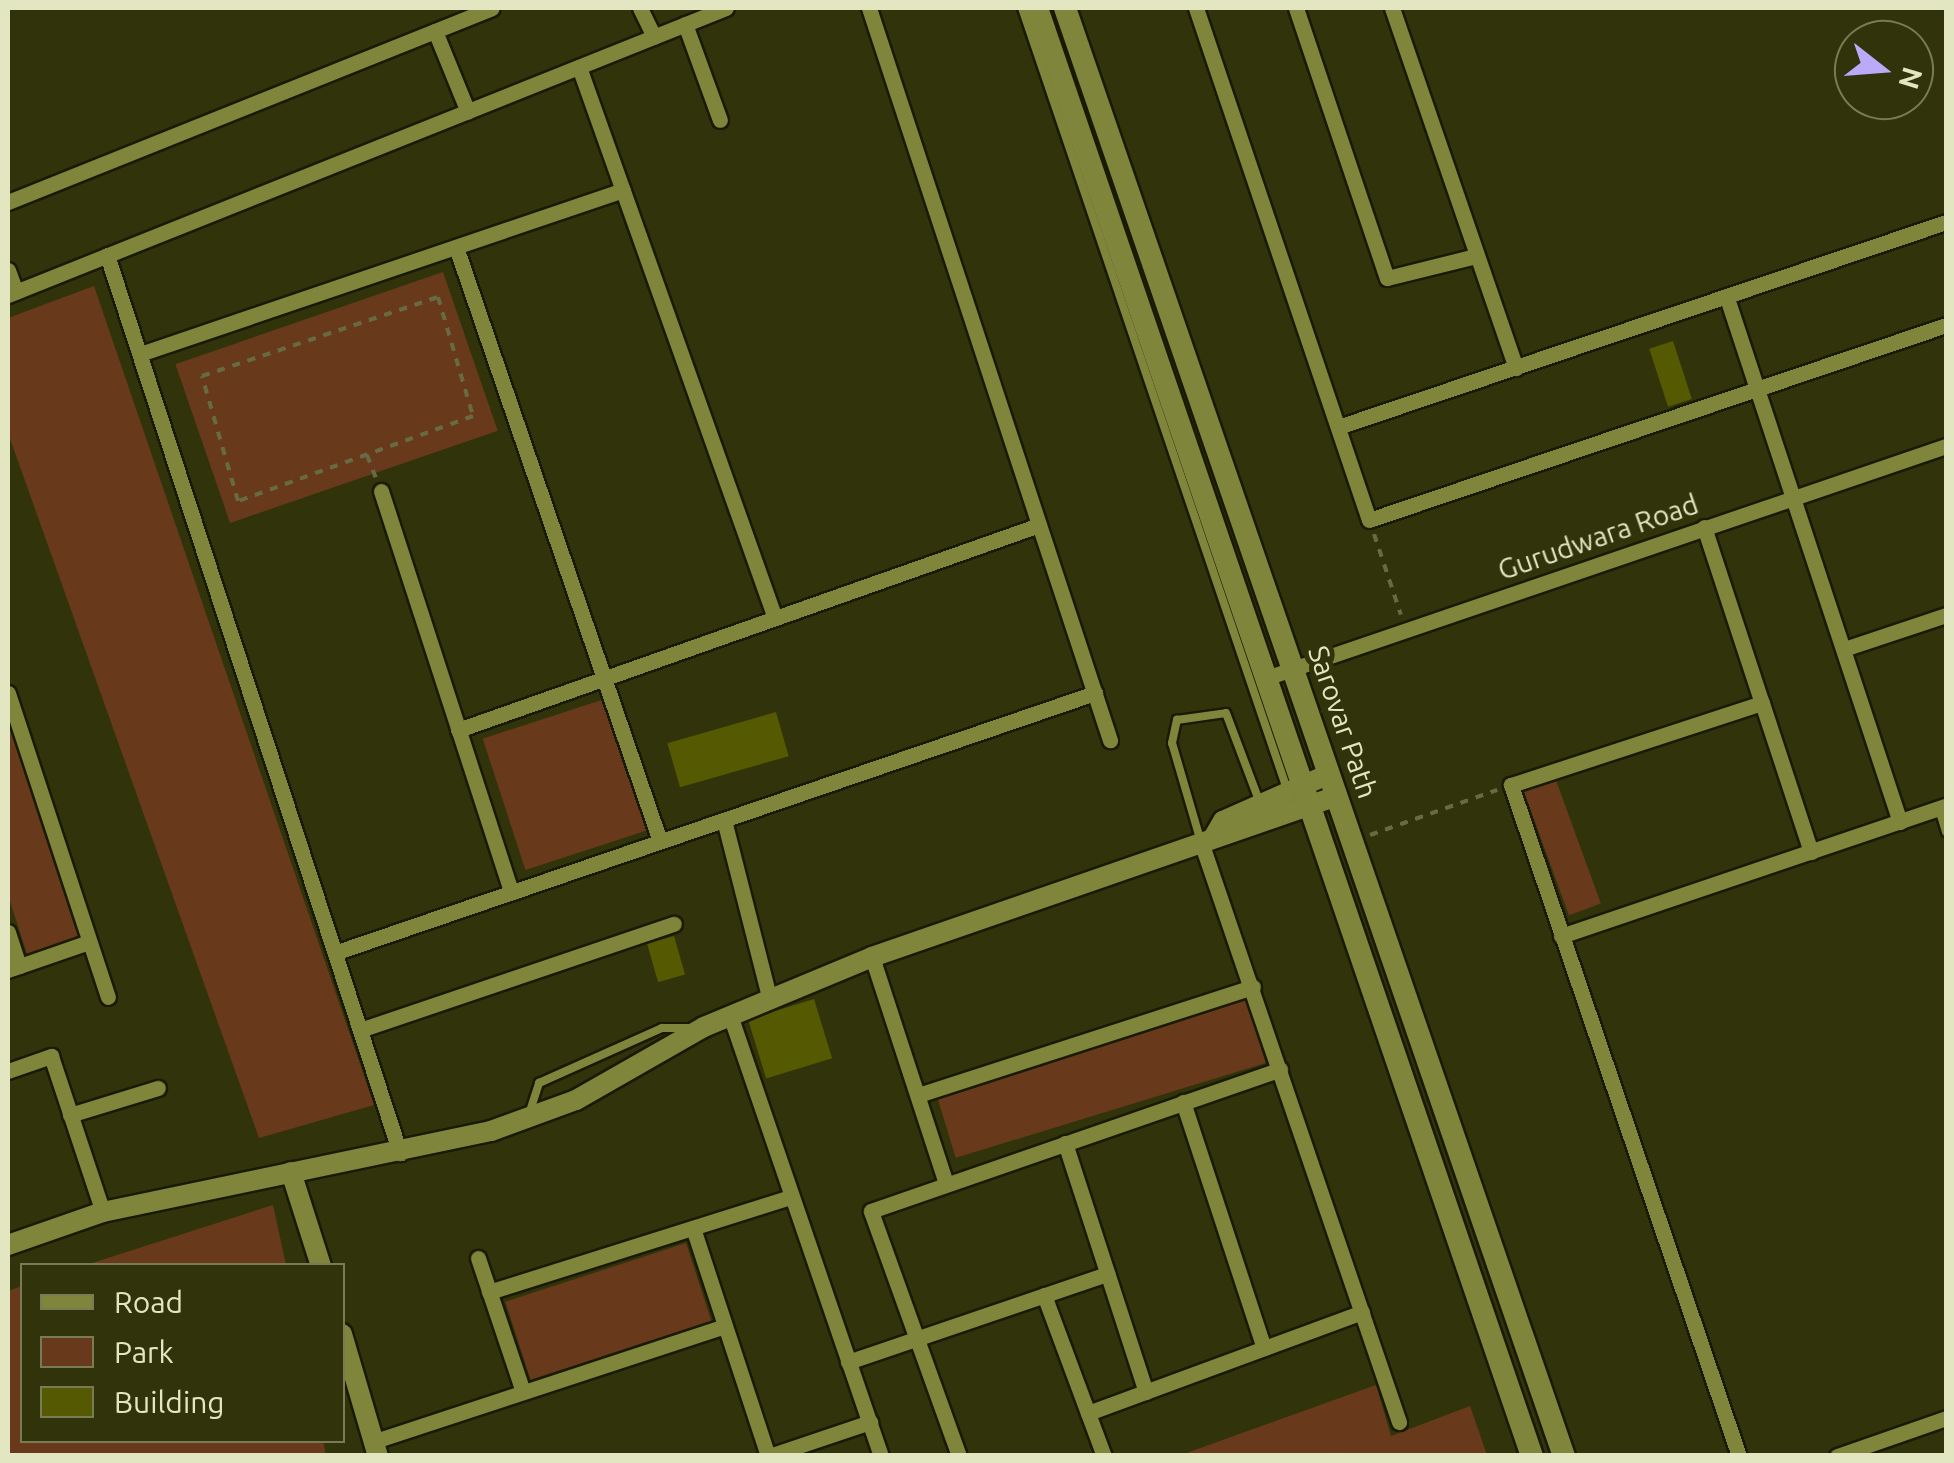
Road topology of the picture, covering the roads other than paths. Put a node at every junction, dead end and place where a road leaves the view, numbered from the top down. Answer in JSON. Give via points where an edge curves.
{"nodes":[{"id":1,"x":492,"y":8,"type":"edge"},
{"id":2,"x":640,"y":8,"type":"edge"},
{"id":3,"x":726,"y":8,"type":"edge"},
{"id":4,"x":869,"y":8,"type":"edge"},
{"id":5,"x":1022,"y":8,"type":"edge"},
{"id":6,"x":1037,"y":8,"type":"edge"},
{"id":7,"x":1065,"y":8,"type":"edge"},
{"id":8,"x":1196,"y":8,"type":"edge"},
{"id":9,"x":1296,"y":8,"type":"edge"},
{"id":10,"x":1392,"y":8,"type":"edge"},
{"id":11,"x":685,"y":24,"type":"junction"},
{"id":12,"x":435,"y":30,"type":"junction"},
{"id":13,"x":654,"y":37,"type":"junction"},
{"id":14,"x":579,"y":67,"type":"junction"},
{"id":15,"x":468,"y":112,"type":"junction"},
{"id":16,"x":720,"y":120,"type":"dead end"},
{"id":17,"x":623,"y":190,"type":"junction"},
{"id":18,"x":8,"y":202,"type":"edge"},
{"id":19,"x":1946,"y":222,"type":"edge"},
{"id":20,"x":456,"y":247,"type":"junction"},
{"id":21,"x":107,"y":256,"type":"junction"},
{"id":22,"x":1476,"y":256,"type":"junction"},
{"id":23,"x":8,"y":270,"type":"edge"},
{"id":24,"x":12,"y":293,"type":"edge"},
{"id":25,"x":1727,"y":298,"type":"junction"},
{"id":26,"x":1946,"y":325,"type":"edge"},
{"id":27,"x":140,"y":354,"type":"junction"},
{"id":28,"x":1516,"y":368,"type":"junction"},
{"id":29,"x":1756,"y":386,"type":"junction"},
{"id":30,"x":1338,"y":426,"type":"junction"},
{"id":31,"x":1946,"y":446,"type":"edge"},
{"id":32,"x":380,"y":491,"type":"road end"},
{"id":33,"x":1794,"y":498,"type":"junction"},
{"id":34,"x":1040,"y":525,"type":"junction"},
{"id":35,"x":1704,"y":527,"type":"junction"},
{"id":36,"x":1946,"y":615,"type":"edge"},
{"id":37,"x":775,"y":618,"type":"junction"},
{"id":38,"x":1844,"y":649,"type":"junction"},
{"id":39,"x":1293,"y":669,"type":"junction"},
{"id":40,"x":608,"y":678,"type":"junction"},
{"id":41,"x":1266,"y":678,"type":"junction"},
{"id":42,"x":8,"y":693,"type":"edge"},
{"id":43,"x":1094,"y":693,"type":"junction"},
{"id":44,"x":1762,"y":704,"type":"junction"},
{"id":45,"x":458,"y":730,"type":"junction"},
{"id":46,"x":1110,"y":740,"type":"dead end"},
{"id":47,"x":1333,"y":785,"type":"junction"},
{"id":48,"x":1300,"y":793,"type":"junction"},
{"id":49,"x":1260,"y":803,"type":"junction"},
{"id":50,"x":1943,"y":808,"type":"edge"},
{"id":51,"x":724,"y":820,"type":"junction"},
{"id":52,"x":1900,"y":822,"type":"junction"},
{"id":53,"x":1946,"y":832,"type":"edge"},
{"id":54,"x":1207,"y":840,"type":"junction"},
{"id":55,"x":660,"y":841,"type":"junction"},
{"id":56,"x":1811,"y":852,"type":"junction"},
{"id":57,"x":511,"y":892,"type":"junction"},
{"id":58,"x":674,"y":924,"type":"dead end"},
{"id":59,"x":8,"y":932,"type":"edge"},
{"id":60,"x":1562,"y":936,"type":"junction"},
{"id":61,"x":89,"y":942,"type":"junction"},
{"id":62,"x":340,"y":951,"type":"junction"},
{"id":63,"x":872,"y":956,"type":"junction"},
{"id":64,"x":13,"y":968,"type":"edge"},
{"id":65,"x":1252,"y":987,"type":"junction"},
{"id":66,"x":108,"y":996,"type":"dead end"},
{"id":67,"x":770,"y":1000,"type":"junction"},
{"id":68,"x":731,"y":1018,"type":"junction"},
{"id":69,"x":366,"y":1028,"type":"junction"},
{"id":70,"x":704,"y":1028,"type":"junction"},
{"id":71,"x":1280,"y":1069,"type":"junction"},
{"id":72,"x":8,"y":1071,"type":"edge"},
{"id":73,"x":158,"y":1088,"type":"dead end"},
{"id":74,"x":918,"y":1095,"type":"junction"},
{"id":75,"x":1183,"y":1102,"type":"junction"},
{"id":76,"x":70,"y":1116,"type":"junction"},
{"id":77,"x":529,"y":1118,"type":"junction"},
{"id":78,"x":1065,"y":1143,"type":"junction"},
{"id":79,"x":400,"y":1153,"type":"junction"},
{"id":80,"x":291,"y":1172,"type":"junction"},
{"id":81,"x":946,"y":1183,"type":"junction"},
{"id":82,"x":788,"y":1198,"type":"junction"},
{"id":83,"x":104,"y":1212,"type":"junction"},
{"id":84,"x":693,"y":1228,"type":"junction"},
{"id":85,"x":8,"y":1245,"type":"edge"},
{"id":86,"x":478,"y":1258,"type":"dead end"},
{"id":87,"x":320,"y":1263,"type":"edge"},
{"id":88,"x":1108,"y":1274,"type":"junction"},
{"id":89,"x":489,"y":1292,"type":"junction"},
{"id":90,"x":1044,"y":1295,"type":"junction"},
{"id":91,"x":1362,"y":1312,"type":"junction"},
{"id":92,"x":725,"y":1326,"type":"junction"},
{"id":93,"x":917,"y":1339,"type":"junction"},
{"id":94,"x":345,"y":1344,"type":"edge"},
{"id":95,"x":1264,"y":1348,"type":"junction"},
{"id":96,"x":848,"y":1362,"type":"junction"},
{"id":97,"x":523,"y":1392,"type":"junction"},
{"id":98,"x":1146,"y":1392,"type":"junction"},
{"id":99,"x":1088,"y":1413,"type":"junction"},
{"id":100,"x":1946,"y":1418,"type":"edge"},
{"id":101,"x":870,"y":1422,"type":"junction"},
{"id":102,"x":1399,"y":1422,"type":"dead end"},
{"id":103,"x":376,"y":1452,"type":"edge"},
{"id":104,"x":768,"y":1456,"type":"edge"},
{"id":105,"x":882,"y":1456,"type":"edge"},
{"id":106,"x":958,"y":1456,"type":"edge"},
{"id":107,"x":1104,"y":1456,"type":"edge"},
{"id":108,"x":1532,"y":1456,"type":"edge"},
{"id":109,"x":1564,"y":1456,"type":"edge"},
{"id":110,"x":1739,"y":1456,"type":"edge"},
{"id":111,"x":1837,"y":1456,"type":"edge"}],
"edges":[{"from":1,"to":12,"type":"street"},
{"from":2,"to":13,"type":"street"},
{"from":3,"to":11,"type":"street"},
{"from":4,"to":34,"type":"street"},
{"from":5,"to":48,"type":"lane"},
{"from":6,"to":41,"type":"main road"},
{"from":7,"to":39,"type":"main road","name":"Sarovar Path"},
{"from":8,"to":30,"type":"street"},
{"from":9,"to":22,"type":"street","via":[[1387,278]]},
{"from":10,"to":22,"type":"street"},
{"from":11,"to":13,"type":"street"},
{"from":11,"to":16,"type":"street"},
{"from":12,"to":15,"type":"street"},
{"from":12,"to":18,"type":"street"},
{"from":13,"to":14,"type":"street"},
{"from":14,"to":15,"type":"street"},
{"from":14,"to":17,"type":"street"},
{"from":15,"to":21,"type":"street"},
{"from":17,"to":20,"type":"street"},
{"from":17,"to":37,"type":"street"},
{"from":19,"to":25,"type":"street"},
{"from":20,"to":27,"type":"street"},
{"from":20,"to":40,"type":"street"},
{"from":21,"to":24,"type":"street"},
{"from":21,"to":27,"type":"street"},
{"from":22,"to":28,"type":"street"},
{"from":23,"to":24,"type":"street"},
{"from":25,"to":28,"type":"street"},
{"from":25,"to":29,"type":"street"},
{"from":26,"to":29,"type":"street"},
{"from":27,"to":62,"type":"street"},
{"from":28,"to":30,"type":"street"},
{"from":29,"to":30,"type":"street","via":[[1369,520]]},
{"from":29,"to":33,"type":"street"},
{"from":31,"to":33,"type":"street","name":"Gurudwara Road"},
{"from":32,"to":45,"type":"street"},
{"from":33,"to":35,"type":"street","name":"Gurudwara Road"},
{"from":33,"to":38,"type":"street"},
{"from":34,"to":37,"type":"street"},
{"from":34,"to":43,"type":"street"},
{"from":35,"to":39,"type":"street","name":"Gurudwara Road"},
{"from":35,"to":44,"type":"street"},
{"from":36,"to":38,"type":"street"},
{"from":37,"to":40,"type":"street"},
{"from":38,"to":52,"type":"street"},
{"from":39,"to":41,"type":"street","name":"Gurudwara Road"},
{"from":39,"to":47,"type":"main road","name":"Sarovar Path"},
{"from":40,"to":45,"type":"street"},
{"from":40,"to":55,"type":"street"},
{"from":41,"to":48,"type":"main road"},
{"from":42,"to":61,"type":"street"},
{"from":43,"to":46,"type":"street"},
{"from":43,"to":51,"type":"street"},
{"from":44,"to":56,"type":"street"},
{"from":44,"to":60,"type":"street","via":[[1511,785]]},
{"from":45,"to":57,"type":"street"},
{"from":47,"to":48,"type":"street"},
{"from":47,"to":109,"type":"main road","name":"Sarovar Path"},
{"from":48,"to":49,"type":"street"},
{"from":48,"to":54,"type":"street"},
{"from":48,"to":108,"type":"main road"},
{"from":49,"to":54,"type":"street","via":[[1223,820]]},
{"from":49,"to":54,"type":"lane","via":[[1226,713],[1177,720],[1172,742]]},
{"from":50,"to":52,"type":"street"},
{"from":50,"to":53,"type":"lane"},
{"from":51,"to":55,"type":"street"},
{"from":51,"to":67,"type":"street"},
{"from":52,"to":56,"type":"street"},
{"from":54,"to":63,"type":"street"},
{"from":54,"to":65,"type":"street"},
{"from":55,"to":57,"type":"street"},
{"from":56,"to":60,"type":"street"},
{"from":57,"to":62,"type":"street"},
{"from":58,"to":69,"type":"street"},
{"from":59,"to":64,"type":"street"},
{"from":60,"to":110,"type":"street"},
{"from":61,"to":64,"type":"street"},
{"from":61,"to":66,"type":"street"},
{"from":62,"to":69,"type":"street"},
{"from":63,"to":67,"type":"street"},
{"from":63,"to":74,"type":"street"},
{"from":65,"to":71,"type":"street"},
{"from":65,"to":74,"type":"street"},
{"from":67,"to":68,"type":"street"},
{"from":68,"to":70,"type":"street"},
{"from":68,"to":82,"type":"street"},
{"from":69,"to":79,"type":"street"},
{"from":70,"to":77,"type":"street","via":[[654,1062]]},
{"from":70,"to":77,"type":"lane","via":[[662,1028],[539,1083]]},
{"from":71,"to":75,"type":"street"},
{"from":71,"to":91,"type":"street"},
{"from":72,"to":76,"type":"street","via":[[52,1056]]},
{"from":73,"to":76,"type":"street"},
{"from":74,"to":81,"type":"street"},
{"from":75,"to":78,"type":"street"},
{"from":75,"to":95,"type":"street"},
{"from":76,"to":83,"type":"street"},
{"from":77,"to":79,"type":"street"},
{"from":78,"to":81,"type":"street"},
{"from":78,"to":88,"type":"street"},
{"from":79,"to":80,"type":"street"},
{"from":80,"to":83,"type":"street"},
{"from":80,"to":87,"type":"street"},
{"from":81,"to":93,"type":"street","via":[[871,1211]]},
{"from":82,"to":84,"type":"street"},
{"from":82,"to":96,"type":"street"},
{"from":83,"to":85,"type":"street"},
{"from":84,"to":89,"type":"street"},
{"from":84,"to":92,"type":"street"},
{"from":86,"to":89,"type":"street"},
{"from":88,"to":90,"type":"street"},
{"from":88,"to":98,"type":"street"},
{"from":89,"to":97,"type":"street"},
{"from":90,"to":93,"type":"street"},
{"from":90,"to":99,"type":"street"},
{"from":91,"to":95,"type":"street"},
{"from":91,"to":102,"type":"street"},
{"from":92,"to":97,"type":"street"},
{"from":92,"to":104,"type":"street"},
{"from":93,"to":96,"type":"street"},
{"from":93,"to":106,"type":"street"},
{"from":94,"to":103,"type":"street"},
{"from":95,"to":98,"type":"street"},
{"from":96,"to":101,"type":"street"},
{"from":97,"to":103,"type":"street"},
{"from":98,"to":99,"type":"street"},
{"from":99,"to":107,"type":"street"},
{"from":100,"to":111,"type":"street"},
{"from":101,"to":104,"type":"street"},
{"from":101,"to":105,"type":"street"}]}
